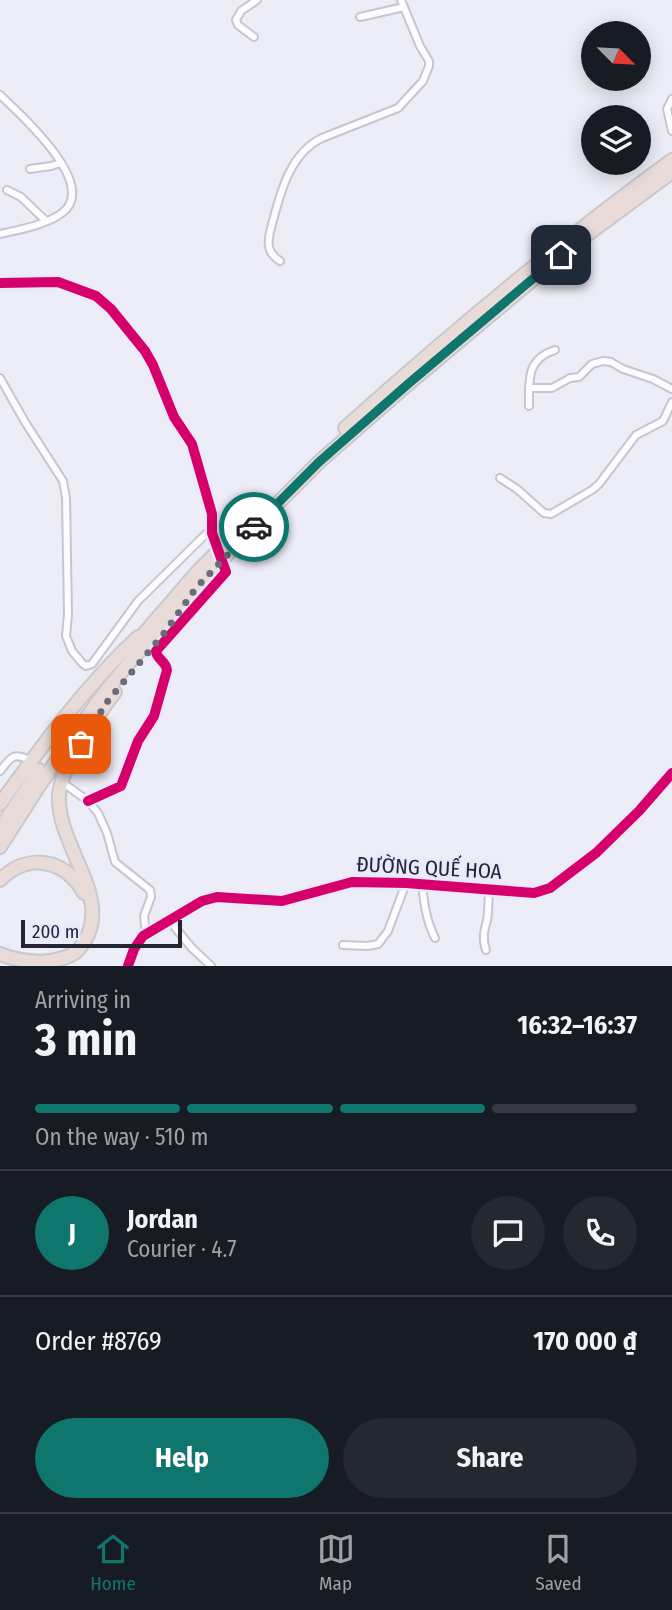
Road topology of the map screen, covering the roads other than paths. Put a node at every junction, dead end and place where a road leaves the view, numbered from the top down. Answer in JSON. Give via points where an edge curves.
{"nodes":[{"id":1,"x":257,"y":0,"type":"edge"},
{"id":2,"x":402,"y":4,"type":"edge"},
{"id":3,"x":360,"y":17,"type":"dead end"},
{"id":4,"x":254,"y":37,"type":"dead end"},
{"id":5,"x":0,"y":95,"type":"edge"},
{"id":6,"x":672,"y":99,"type":"edge"},
{"id":7,"x":672,"y":131,"type":"edge"},
{"id":8,"x":672,"y":160,"type":"edge"},
{"id":9,"x":61,"y":163,"type":"junction"},
{"id":10,"x":30,"y":169,"type":"dead end"},
{"id":11,"x":672,"y":172,"type":"edge"},
{"id":12,"x":8,"y":190,"type":"dead end"},
{"id":13,"x":46,"y":221,"type":"junction"},
{"id":14,"x":0,"y":234,"type":"edge"},
{"id":15,"x":280,"y":261,"type":"dead end"},
{"id":16,"x":0,"y":283,"type":"edge"},
{"id":17,"x":555,"y":350,"type":"dead end"},
{"id":18,"x":1,"y":380,"type":"edge"},
{"id":19,"x":529,"y":388,"type":"junction"},
{"id":20,"x":672,"y":389,"type":"edge"},
{"id":21,"x":672,"y":402,"type":"edge"},
{"id":22,"x":529,"y":406,"type":"dead end"},
{"id":23,"x":500,"y":478,"type":"dead end"},
{"id":24,"x":211,"y":529,"type":"junction"},
{"id":25,"x":214,"y":538,"type":"dead end"},
{"id":26,"x":221,"y":560,"type":"dead end"},
{"id":27,"x":196,"y":588,"type":"junction"},
{"id":28,"x":149,"y":627,"type":"junction"},
{"id":29,"x":27,"y":760,"type":"dead end"},
{"id":30,"x":0,"y":771,"type":"edge"},
{"id":31,"x":672,"y":773,"type":"edge"},
{"id":32,"x":52,"y":776,"type":"dead end"},
{"id":33,"x":59,"y":780,"type":"dead end"},
{"id":34,"x":66,"y":785,"type":"dead end"},
{"id":35,"x":88,"y":801,"type":"junction"},
{"id":36,"x":0,"y":804,"type":"edge"},
{"id":37,"x":0,"y":829,"type":"edge"},
{"id":38,"x":0,"y":847,"type":"edge"},
{"id":39,"x":0,"y":880,"type":"edge"},
{"id":40,"x":406,"y":883,"type":"junction"},
{"id":41,"x":422,"y":884,"type":"junction"},
{"id":42,"x":489,"y":890,"type":"junction"},
{"id":43,"x":169,"y":920,"type":"junction"},
{"id":44,"x":146,"y":934,"type":"junction"},
{"id":45,"x":435,"y":938,"type":"dead end"},
{"id":46,"x":343,"y":945,"type":"dead end"},
{"id":47,"x":1,"y":950,"type":"edge"},
{"id":48,"x":486,"y":950,"type":"dead end"},
{"id":49,"x":131,"y":965,"type":"edge"},
{"id":50,"x":211,"y":966,"type":"edge"}],
"edges":[{"from":1,"to":4,"type":"street","via":[[236,20]]},
{"from":2,"to":3,"type":"street"},
{"from":2,"to":15,"type":"street","via":[[429,61],[428,72],[398,107],[321,138],[298,157],[270,232],[268,246]]},
{"from":5,"to":9,"type":"street"},
{"from":6,"to":7,"type":"street","via":[[667,109]]},
{"from":8,"to":28,"type":"highway","via":[[570,235],[402,376],[226,542]]},
{"from":9,"to":10,"type":"street"},
{"from":9,"to":13,"type":"street","via":[[72,190],[69,204]]},
{"from":11,"to":27,"type":"highway","via":[[580,240],[408,384],[319,462]]},
{"from":12,"to":13,"type":"street"},
{"from":13,"to":14,"type":"street"},
{"from":16,"to":24,"type":"street","via":[[58,282],[96,296],[111,309],[150,359],[174,417],[192,444],[212,514]]},
{"from":17,"to":19,"type":"street","via":[[536,361]]},
{"from":18,"to":24,"type":"street","via":[[64,481],[66,636],[83,664],[92,664],[138,601]]},
{"from":19,"to":20,"type":"street","via":[[552,388],[603,361]]},
{"from":19,"to":22,"type":"street"},
{"from":21,"to":23,"type":"street","via":[[663,421],[636,435],[596,486],[551,514]]},
{"from":24,"to":25,"type":"street"},
{"from":26,"to":35,"type":"street","via":[[226,572],[156,651],[167,670],[154,716],[135,748],[121,786]]},
{"from":27,"to":38,"type":"highway","via":[[98,701]]},
{"from":27,"to":47,"type":"highway","via":[[107,702],[61,783],[63,827],[92,904],[92,922],[84,943],[57,964],[32,964]]},
{"from":28,"to":36,"type":"highway","via":[[99,676]]},
{"from":28,"to":37,"type":"highway","via":[[91,697]]},
{"from":29,"to":30,"type":"street","via":[[13,756]]},
{"from":31,"to":42,"type":"street","name":"ĐƯỜNG QUẾ HOA","via":[[596,853],[550,888],[534,893]]},
{"from":32,"to":33,"type":"street"},
{"from":34,"to":35,"type":"street"},
{"from":35,"to":44,"type":"street","via":[[103,822],[115,862],[149,890]]},
{"from":39,"to":47,"type":"highway","via":[[23,865],[47,863],[77,881],[87,905],[83,931],[60,956],[33,958]]},
{"from":40,"to":41,"type":"street","name":"ĐƯỜNG QUẾ HOA"},
{"from":40,"to":43,"type":"street","name":"ĐƯỜNG QUẾ HOA","via":[[352,882],[282,901],[217,897]]},
{"from":40,"to":46,"type":"street","via":[[388,931],[378,944]]},
{"from":41,"to":42,"type":"street","name":"ĐƯỜNG QUẾ HOA"},
{"from":41,"to":45,"type":"street","via":[[428,924]]},
{"from":42,"to":48,"type":"street"},
{"from":43,"to":44,"type":"street","name":"ĐƯỜNG QUẾ HOA"},
{"from":43,"to":50,"type":"street"},
{"from":44,"to":49,"type":"street","name":"ĐƯỜNG QUẾ HOA","via":[[138,942]]}]}
